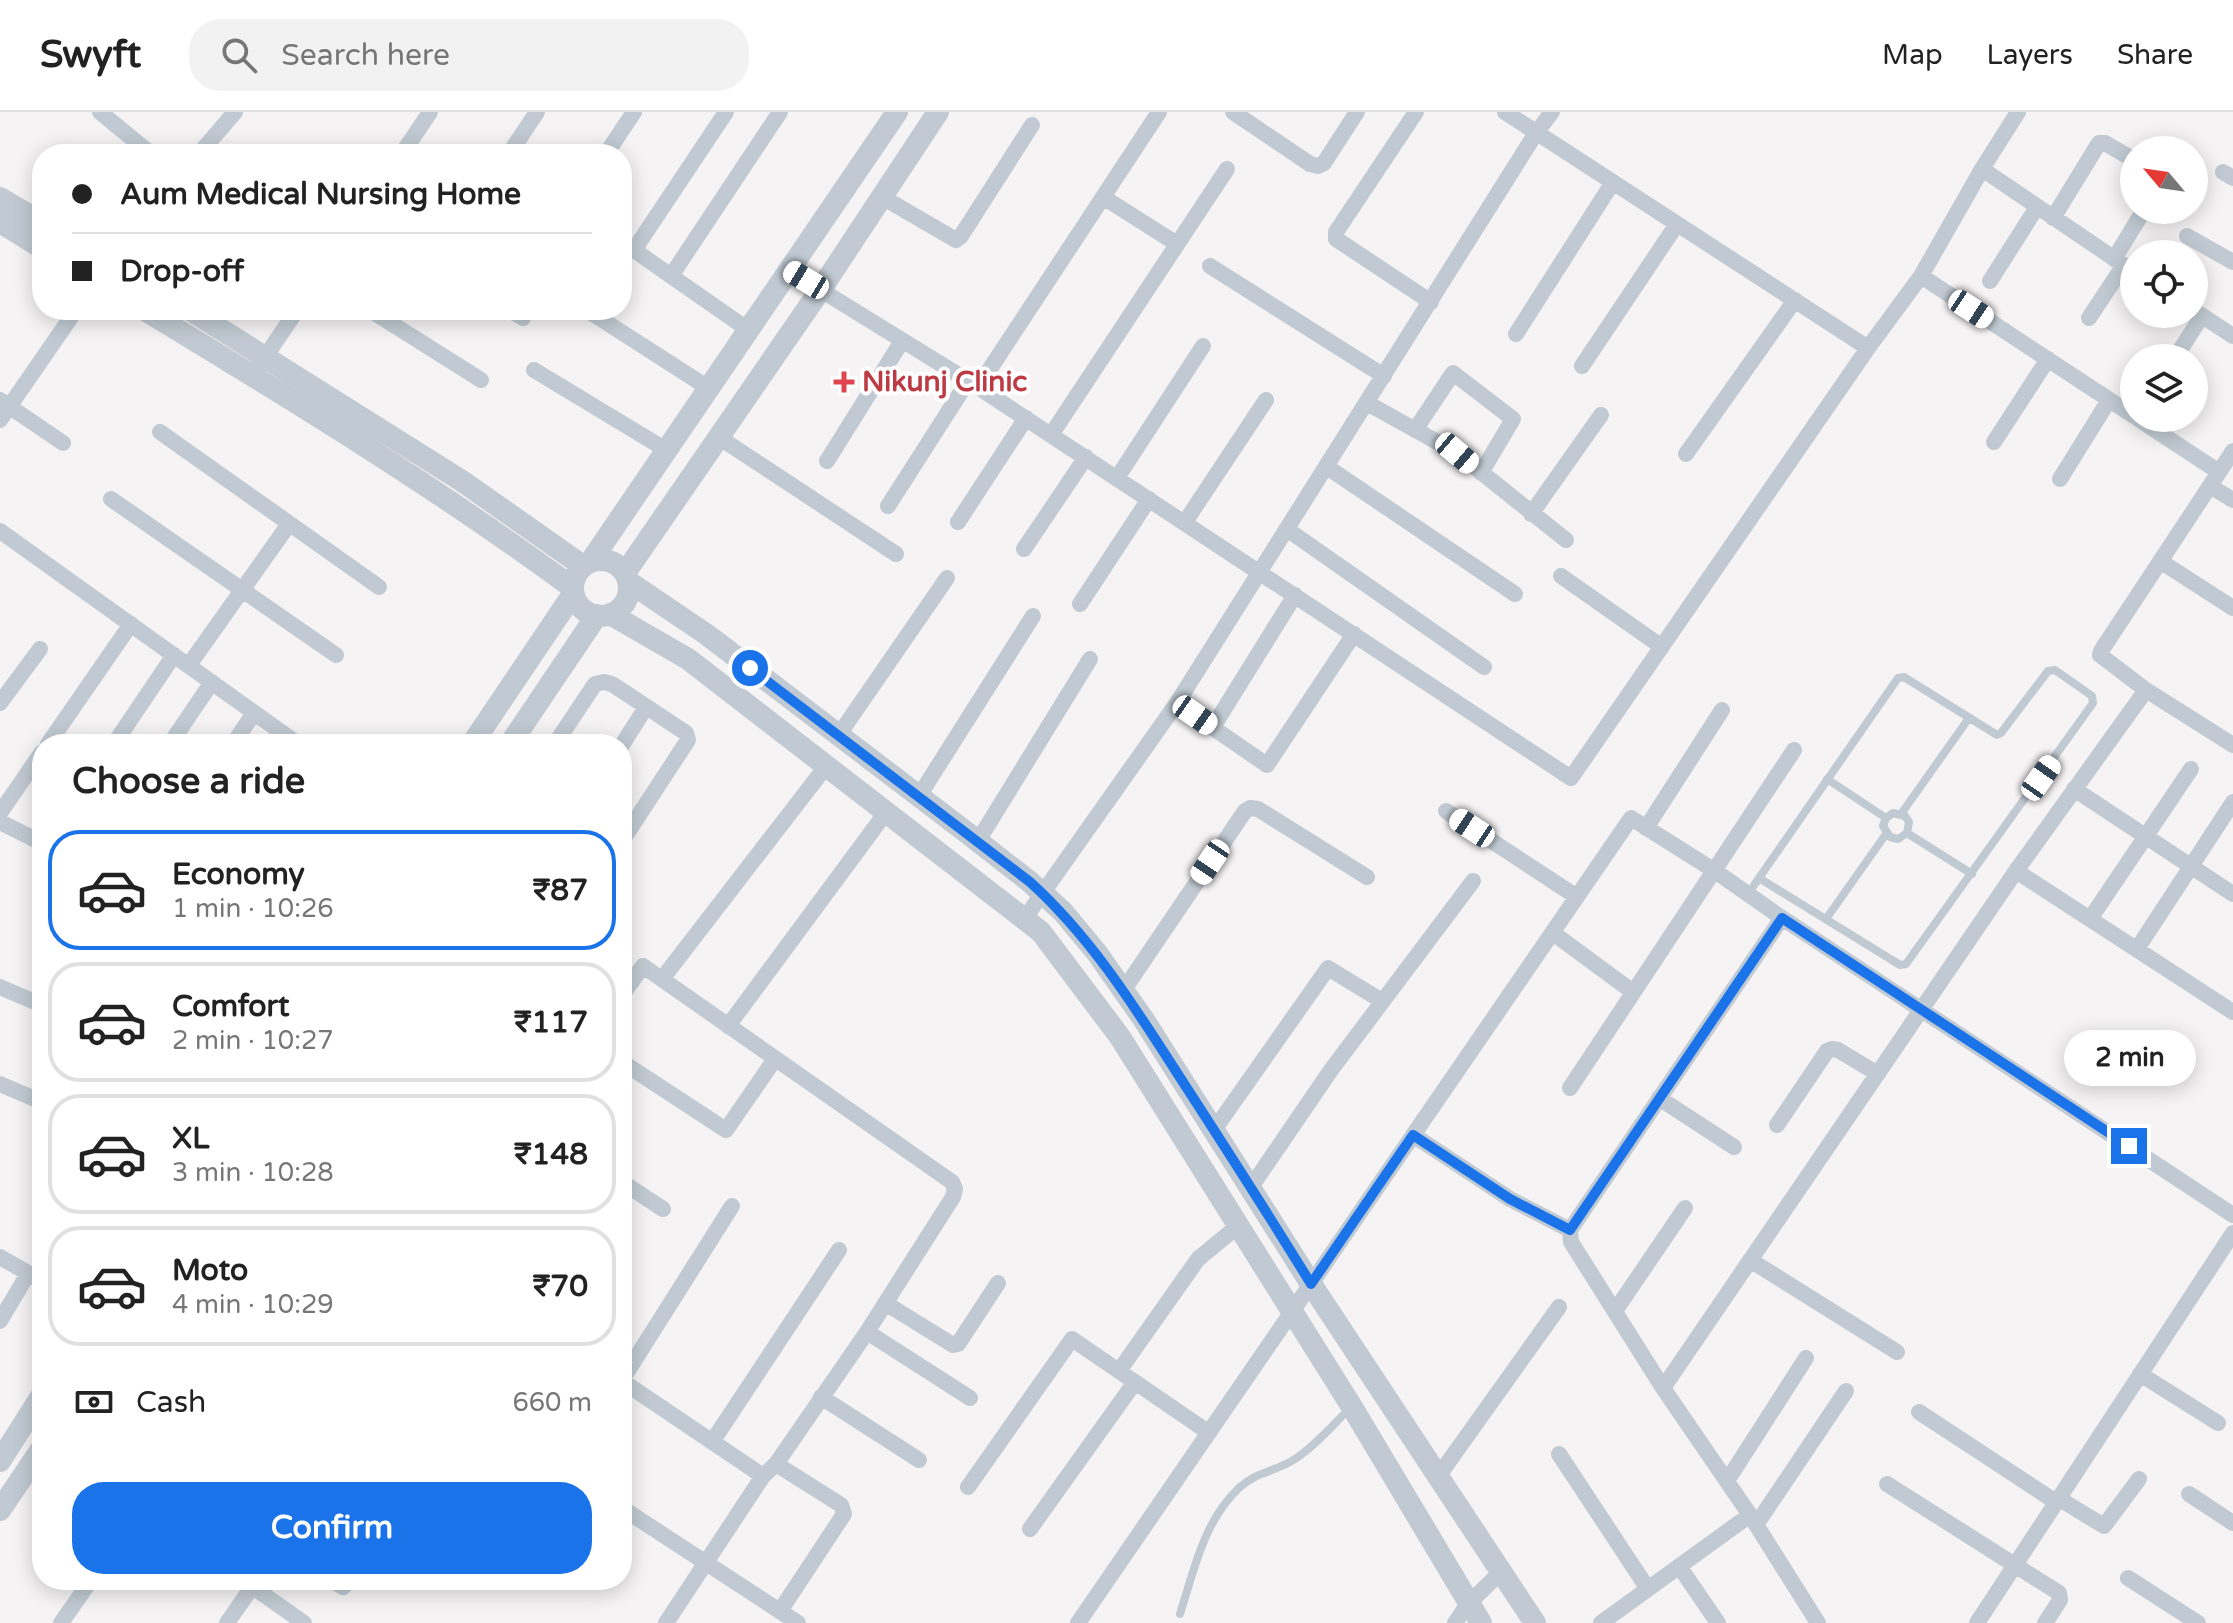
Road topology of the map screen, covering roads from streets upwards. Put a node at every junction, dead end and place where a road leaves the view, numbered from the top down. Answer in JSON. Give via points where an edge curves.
{"nodes":[{"id":1,"x":100,"y":112,"type":"edge"},
{"id":2,"x":235,"y":112,"type":"edge"},
{"id":3,"x":430,"y":112,"type":"edge"},
{"id":4,"x":537,"y":112,"type":"edge"},
{"id":5,"x":634,"y":112,"type":"edge"},
{"id":6,"x":726,"y":112,"type":"edge"},
{"id":7,"x":780,"y":112,"type":"edge"},
{"id":8,"x":897,"y":112,"type":"edge"},
{"id":9,"x":938,"y":112,"type":"edge"},
{"id":10,"x":1159,"y":112,"type":"edge"},
{"id":11,"x":1233,"y":112,"type":"edge"},
{"id":12,"x":1357,"y":112,"type":"edge"},
{"id":13,"x":1416,"y":112,"type":"edge"},
{"id":14,"x":1505,"y":112,"type":"edge"},
{"id":15,"x":1552,"y":112,"type":"edge"},
{"id":16,"x":2018,"y":112,"type":"edge"},
{"id":17,"x":1032,"y":125,"type":"dead end"},
{"id":18,"x":1536,"y":133,"type":"junction"},
{"id":19,"x":139,"y":144,"type":"edge"},
{"id":20,"x":208,"y":144,"type":"edge"},
{"id":21,"x":409,"y":144,"type":"edge"},
{"id":22,"x":516,"y":144,"type":"edge"},
{"id":23,"x":613,"y":144,"type":"edge"},
{"id":24,"x":2120,"y":152,"type":"edge"},
{"id":25,"x":1227,"y":169,"type":"dead end"},
{"id":26,"x":1982,"y":169,"type":"junction"},
{"id":27,"x":1613,"y":182,"type":"junction"},
{"id":28,"x":882,"y":197,"type":"junction"},
{"id":29,"x":1103,"y":197,"type":"junction"},
{"id":30,"x":0,"y":198,"type":"edge"},
{"id":31,"x":2037,"y":207,"type":"junction"},
{"id":32,"x":32,"y":217,"type":"edge"},
{"id":33,"x":2053,"y":218,"type":"junction"},
{"id":34,"x":0,"y":222,"type":"edge"},
{"id":35,"x":1677,"y":224,"type":"junction"},
{"id":36,"x":2187,"y":236,"type":"dead end"},
{"id":37,"x":32,"y":242,"type":"edge"},
{"id":38,"x":1177,"y":244,"type":"junction"},
{"id":39,"x":2120,"y":262,"type":"edge"},
{"id":40,"x":2233,"y":262,"type":"edge"},
{"id":41,"x":1210,"y":266,"type":"dead end"},
{"id":42,"x":790,"y":271,"type":"junction"},
{"id":43,"x":2120,"y":271,"type":"edge"},
{"id":44,"x":671,"y":276,"type":"junction"},
{"id":45,"x":1921,"y":276,"type":"junction"},
{"id":46,"x":1990,"y":281,"type":"dead end"},
{"id":47,"x":821,"y":289,"type":"junction"},
{"id":48,"x":1795,"y":300,"type":"junction"},
{"id":49,"x":1431,"y":302,"type":"junction"},
{"id":50,"x":2089,"y":318,"type":"dead end"},
{"id":51,"x":69,"y":320,"type":"edge"},
{"id":52,"x":165,"y":320,"type":"edge"},
{"id":53,"x":202,"y":320,"type":"edge"},
{"id":54,"x":290,"y":320,"type":"edge"},
{"id":55,"x":386,"y":320,"type":"edge"},
{"id":56,"x":603,"y":320,"type":"edge"},
{"id":57,"x":2208,"y":320,"type":"edge"},
{"id":58,"x":750,"y":331,"type":"junction"},
{"id":59,"x":1516,"y":334,"type":"dead end"},
{"id":60,"x":2233,"y":336,"type":"edge"},
{"id":61,"x":902,"y":341,"type":"junction"},
{"id":62,"x":1203,"y":346,"type":"dead end"},
{"id":63,"x":1868,"y":348,"type":"junction"},
{"id":64,"x":2048,"y":359,"type":"junction"},
{"id":65,"x":259,"y":366,"type":"junction"},
{"id":66,"x":1582,"y":366,"type":"dead end"},
{"id":67,"x":534,"y":370,"type":"dead end"},
{"id":68,"x":1384,"y":376,"type":"junction"},
{"id":69,"x":481,"y":380,"type":"dead end"},
{"id":70,"x":973,"y":384,"type":"junction"},
{"id":71,"x":710,"y":389,"type":"junction"},
{"id":72,"x":1266,"y":400,"type":"dead end"},
{"id":73,"x":2109,"y":400,"type":"junction"},
{"id":74,"x":1367,"y":403,"type":"junction"},
{"id":75,"x":2120,"y":407,"type":"edge"},
{"id":76,"x":3,"y":409,"type":"edge"},
{"id":77,"x":1601,"y":415,"type":"dead end"},
{"id":78,"x":1026,"y":418,"type":"junction"},
{"id":79,"x":1415,"y":430,"type":"junction"},
{"id":80,"x":160,"y":432,"type":"dead end"},
{"id":81,"x":2155,"y":432,"type":"edge"},
{"id":82,"x":1051,"y":435,"type":"junction"},
{"id":83,"x":720,"y":438,"type":"junction"},
{"id":84,"x":1994,"y":442,"type":"dead end"},
{"id":85,"x":63,"y":443,"type":"dead end"},
{"id":86,"x":668,"y":451,"type":"junction"},
{"id":87,"x":2233,"y":451,"type":"edge"},
{"id":88,"x":1686,"y":454,"type":"dead end"},
{"id":89,"x":1086,"y":457,"type":"junction"},
{"id":90,"x":827,"y":461,"type":"dead end"},
{"id":91,"x":1327,"y":467,"type":"junction"},
{"id":92,"x":1481,"y":473,"type":"junction"},
{"id":93,"x":1117,"y":478,"type":"junction"},
{"id":94,"x":2060,"y":479,"type":"dead end"},
{"id":95,"x":2215,"y":479,"type":"junction"},
{"id":96,"x":111,"y":499,"type":"dead end"},
{"id":97,"x":1149,"y":499,"type":"junction"},
{"id":98,"x":2233,"y":500,"type":"edge"},
{"id":99,"x":888,"y":506,"type":"dead end"},
{"id":100,"x":1531,"y":514,"type":"junction"},
{"id":101,"x":958,"y":522,"type":"dead end"},
{"id":102,"x":1185,"y":522,"type":"junction"},
{"id":103,"x":289,"y":524,"type":"junction"},
{"id":104,"x":1288,"y":530,"type":"junction"},
{"id":105,"x":0,"y":531,"type":"edge"},
{"id":106,"x":1566,"y":540,"type":"dead end"},
{"id":107,"x":1024,"y":549,"type":"dead end"},
{"id":108,"x":896,"y":554,"type":"dead end"},
{"id":109,"x":2160,"y":561,"type":"junction"},
{"id":110,"x":587,"y":563,"type":"junction"},
{"id":111,"x":1261,"y":572,"type":"junction"},
{"id":112,"x":1561,"y":576,"type":"dead end"},
{"id":113,"x":627,"y":578,"type":"junction"},
{"id":114,"x":947,"y":578,"type":"dead end"},
{"id":115,"x":379,"y":587,"type":"dead end"},
{"id":116,"x":573,"y":591,"type":"junction"},
{"id":117,"x":242,"y":592,"type":"junction"},
{"id":118,"x":1515,"y":594,"type":"dead end"},
{"id":119,"x":1295,"y":595,"type":"junction"},
{"id":120,"x":1080,"y":604,"type":"dead end"},
{"id":121,"x":2233,"y":608,"type":"edge"},
{"id":122,"x":603,"y":615,"type":"junction"},
{"id":123,"x":1033,"y":616,"type":"dead end"},
{"id":124,"x":131,"y":624,"type":"junction"},
{"id":125,"x":1354,"y":634,"type":"junction"},
{"id":126,"x":1662,"y":647,"type":"junction"},
{"id":127,"x":40,"y":649,"type":"dead end"},
{"id":128,"x":174,"y":655,"type":"junction"},
{"id":129,"x":336,"y":655,"type":"dead end"},
{"id":130,"x":1090,"y":659,"type":"dead end"},
{"id":131,"x":189,"y":665,"type":"junction"},
{"id":132,"x":1484,"y":667,"type":"dead end"},
{"id":133,"x":212,"y":682,"type":"junction"},
{"id":134,"x":2146,"y":690,"type":"junction"},
{"id":135,"x":0,"y":703,"type":"edge"},
{"id":136,"x":1177,"y":703,"type":"junction"},
{"id":137,"x":646,"y":707,"type":"junction"},
{"id":138,"x":1722,"y":710,"type":"dead end"},
{"id":139,"x":254,"y":713,"type":"junction"},
{"id":140,"x":1213,"y":727,"type":"junction"},
{"id":141,"x":55,"y":734,"type":"edge"},
{"id":142,"x":121,"y":734,"type":"edge"},
{"id":143,"x":177,"y":734,"type":"edge"},
{"id":144,"x":240,"y":734,"type":"edge"},
{"id":145,"x":284,"y":734,"type":"edge"},
{"id":146,"x":479,"y":734,"type":"edge"},
{"id":147,"x":517,"y":734,"type":"edge"},
{"id":148,"x":562,"y":734,"type":"edge"},
{"id":149,"x":629,"y":734,"type":"edge"},
{"id":150,"x":838,"y":736,"type":"junction"},
{"id":151,"x":2233,"y":745,"type":"edge"},
{"id":152,"x":1794,"y":750,"type":"dead end"},
{"id":153,"x":827,"y":765,"type":"junction"},
{"id":154,"x":32,"y":767,"type":"edge"},
{"id":155,"x":2191,"y":769,"type":"dead end"},
{"id":156,"x":2074,"y":789,"type":"junction"},
{"id":157,"x":919,"y":796,"type":"junction"},
{"id":158,"x":2233,"y":802,"type":"edge"},
{"id":159,"x":887,"y":811,"type":"junction"},
{"id":160,"x":1446,"y":811,"type":"dead end"},
{"id":161,"x":0,"y":813,"type":"edge"},
{"id":162,"x":0,"y":822,"type":"edge"},
{"id":163,"x":632,"y":826,"type":"edge"},
{"id":164,"x":1646,"y":828,"type":"junction"},
{"id":165,"x":2145,"y":836,"type":"junction"},
{"id":166,"x":32,"y":838,"type":"edge"},
{"id":167,"x":978,"y":841,"type":"junction"},
{"id":168,"x":2192,"y":867,"type":"junction"},
{"id":169,"x":1715,"y":871,"type":"junction"},
{"id":170,"x":2016,"y":871,"type":"junction"},
{"id":171,"x":1367,"y":877,"type":"dead end"},
{"id":172,"x":1473,"y":881,"type":"dead end"},
{"id":173,"x":1042,"y":892,"type":"junction"},
{"id":174,"x":2233,"y":894,"type":"edge"},
{"id":175,"x":1577,"y":897,"type":"junction"},
{"id":176,"x":1025,"y":918,"type":"junction"},
{"id":177,"x":1782,"y":918,"type":"junction"},
{"id":178,"x":2090,"y":919,"type":"junction"},
{"id":179,"x":1553,"y":933,"type":"junction"},
{"id":180,"x":2137,"y":949,"type":"junction"},
{"id":181,"x":632,"y":979,"type":"edge"},
{"id":182,"x":662,"y":979,"type":"junction"},
{"id":183,"x":0,"y":987,"type":"edge"},
{"id":184,"x":1123,"y":991,"type":"junction"},
{"id":185,"x":1633,"y":992,"type":"junction"},
{"id":186,"x":32,"y":1001,"type":"edge"},
{"id":187,"x":1382,"y":1001,"type":"junction"},
{"id":188,"x":1922,"y":1010,"type":"junction"},
{"id":189,"x":2233,"y":1012,"type":"edge"},
{"id":190,"x":728,"y":1026,"type":"junction"},
{"id":191,"x":775,"y":1059,"type":"junction"},
{"id":192,"x":632,"y":1069,"type":"edge"},
{"id":193,"x":1878,"y":1074,"type":"junction"},
{"id":194,"x":0,"y":1084,"type":"edge"},
{"id":195,"x":1570,"y":1088,"type":"dead end"},
{"id":196,"x":32,"y":1098,"type":"edge"},
{"id":197,"x":1659,"y":1098,"type":"junction"},
{"id":198,"x":1777,"y":1125,"type":"dead end"},
{"id":199,"x":1214,"y":1130,"type":"junction"},
{"id":200,"x":1413,"y":1135,"type":"junction"},
{"id":201,"x":1734,"y":1147,"type":"dead end"},
{"id":202,"x":1251,"y":1187,"type":"junction"},
{"id":203,"x":632,"y":1189,"type":"edge"},
{"id":204,"x":732,"y":1206,"type":"dead end"},
{"id":205,"x":1685,"y":1208,"type":"dead end"},
{"id":206,"x":663,"y":1209,"type":"dead end"},
{"id":207,"x":2233,"y":1215,"type":"edge"},
{"id":208,"x":1238,"y":1226,"type":"junction"},
{"id":209,"x":1570,"y":1230,"type":"junction"},
{"id":210,"x":2233,"y":1233,"type":"edge"},
{"id":211,"x":839,"y":1250,"type":"dead end"},
{"id":212,"x":0,"y":1257,"type":"edge"},
{"id":213,"x":1750,"y":1260,"type":"junction"},
{"id":214,"x":32,"y":1276,"type":"edge"},
{"id":215,"x":32,"y":1282,"type":"edge"},
{"id":216,"x":998,"y":1283,"type":"dead end"},
{"id":217,"x":1311,"y":1284,"type":"junction"},
{"id":218,"x":885,"y":1303,"type":"junction"},
{"id":219,"x":1559,"y":1307,"type":"dead end"},
{"id":220,"x":1291,"y":1310,"type":"junction"},
{"id":221,"x":1615,"y":1311,"type":"junction"},
{"id":222,"x":0,"y":1321,"type":"edge"},
{"id":223,"x":867,"y":1332,"type":"junction"},
{"id":224,"x":1897,"y":1352,"type":"dead end"},
{"id":225,"x":1806,"y":1358,"type":"dead end"},
{"id":226,"x":632,"y":1364,"type":"edge"},
{"id":227,"x":1119,"y":1371,"type":"junction"},
{"id":228,"x":2140,"y":1374,"type":"junction"},
{"id":229,"x":1135,"y":1382,"type":"junction"},
{"id":230,"x":632,"y":1387,"type":"edge"},
{"id":231,"x":1663,"y":1388,"type":"junction"},
{"id":232,"x":1846,"y":1391,"type":"dead end"},
{"id":233,"x":821,"y":1397,"type":"junction"},
{"id":234,"x":970,"y":1398,"type":"dead end"},
{"id":235,"x":32,"y":1411,"type":"edge"},
{"id":236,"x":1919,"y":1412,"type":"dead end"},
{"id":237,"x":2218,"y":1423,"type":"dead end"},
{"id":238,"x":1208,"y":1432,"type":"junction"},
{"id":239,"x":712,"y":1442,"type":"junction"},
{"id":240,"x":1559,"y":1454,"type":"dead end"},
{"id":241,"x":919,"y":1460,"type":"dead end"},
{"id":242,"x":0,"y":1461,"type":"edge"},
{"id":243,"x":32,"y":1463,"type":"edge"},
{"id":244,"x":770,"y":1470,"type":"junction"},
{"id":245,"x":1437,"y":1478,"type":"junction"},
{"id":246,"x":2139,"y":1479,"type":"dead end"},
{"id":247,"x":1727,"y":1481,"type":"junction"},
{"id":248,"x":1887,"y":1484,"type":"dead end"},
{"id":249,"x":968,"y":1487,"type":"dead end"},
{"id":250,"x":2189,"y":1494,"type":"dead end"},
{"id":251,"x":2057,"y":1500,"type":"junction"},
{"id":252,"x":0,"y":1510,"type":"edge"},
{"id":253,"x":632,"y":1515,"type":"edge"},
{"id":254,"x":1753,"y":1520,"type":"junction"},
{"id":255,"x":2233,"y":1523,"type":"edge"},
{"id":256,"x":1030,"y":1529,"type":"dead end"},
{"id":257,"x":704,"y":1563,"type":"junction"},
{"id":258,"x":2015,"y":1565,"type":"junction"},
{"id":259,"x":1679,"y":1566,"type":"junction"},
{"id":260,"x":1502,"y":1571,"type":"junction"},
{"id":261,"x":2128,"y":1578,"type":"dead end"},
{"id":262,"x":1648,"y":1589,"type":"junction"},
{"id":263,"x":84,"y":1590,"type":"edge"},
{"id":264,"x":244,"y":1590,"type":"edge"},
{"id":265,"x":256,"y":1590,"type":"edge"},
{"id":266,"x":780,"y":1611,"type":"junction"},
{"id":267,"x":1474,"y":1614,"type":"edge"},
{"id":268,"x":1608,"y":1621,"type":"edge"},
{"id":269,"x":61,"y":1623,"type":"edge"},
{"id":270,"x":227,"y":1623,"type":"edge"},
{"id":271,"x":304,"y":1623,"type":"edge"},
{"id":272,"x":666,"y":1623,"type":"edge"},
{"id":273,"x":798,"y":1623,"type":"edge"},
{"id":274,"x":1078,"y":1623,"type":"edge"},
{"id":275,"x":1455,"y":1623,"type":"edge"},
{"id":276,"x":1535,"y":1623,"type":"edge"},
{"id":277,"x":1718,"y":1623,"type":"edge"},
{"id":278,"x":1818,"y":1623,"type":"edge"},
{"id":279,"x":1977,"y":1623,"type":"edge"},
{"id":280,"x":2045,"y":1623,"type":"edge"},
{"id":281,"x":2198,"y":1623,"type":"edge"}],
"edges":[{"from":1,"to":19,"type":"street"},
{"from":2,"to":20,"type":"street"},
{"from":3,"to":21,"type":"street"},
{"from":4,"to":22,"type":"street"},
{"from":5,"to":23,"type":"street"},
{"from":6,"to":44,"type":"street","via":[[634,250]]},
{"from":7,"to":44,"type":"street"},
{"from":8,"to":42,"type":"street"},
{"from":9,"to":28,"type":"street"},
{"from":10,"to":29,"type":"street"},
{"from":11,"to":12,"type":"street","via":[[1318,166]]},
{"from":13,"to":49,"type":"street","via":[[1336,239]]},
{"from":14,"to":18,"type":"street"},
{"from":15,"to":18,"type":"street"},
{"from":16,"to":26,"type":"street"},
{"from":17,"to":28,"type":"street","via":[[956,240]]},
{"from":18,"to":27,"type":"street"},
{"from":18,"to":49,"type":"street"},
{"from":24,"to":33,"type":"street","via":[[2099,143]]},
{"from":25,"to":38,"type":"street"},
{"from":26,"to":31,"type":"street"},
{"from":26,"to":45,"type":"street"},
{"from":27,"to":35,"type":"street"},
{"from":27,"to":59,"type":"street"},
{"from":28,"to":47,"type":"street"},
{"from":29,"to":38,"type":"street"},
{"from":29,"to":70,"type":"street"},
{"from":30,"to":32,"type":"street"},
{"from":31,"to":33,"type":"street"},
{"from":31,"to":46,"type":"street"},
{"from":33,"to":39,"type":"street"},
{"from":34,"to":37,"type":"street"},
{"from":35,"to":48,"type":"street"},
{"from":35,"to":66,"type":"street"},
{"from":36,"to":40,"type":"street"},
{"from":38,"to":82,"type":"street"},
{"from":41,"to":68,"type":"street"},
{"from":42,"to":47,"type":"street"},
{"from":42,"to":58,"type":"street"},
{"from":43,"to":50,"type":"street"},
{"from":44,"to":58,"type":"street"},
{"from":45,"to":63,"type":"street"},
{"from":45,"to":64,"type":"street"},
{"from":47,"to":61,"type":"street"},
{"from":47,"to":83,"type":"street"},
{"from":48,"to":63,"type":"street"},
{"from":48,"to":88,"type":"street"},
{"from":49,"to":68,"type":"street"},
{"from":51,"to":76,"type":"street"},
{"from":52,"to":65,"type":"street"},
{"from":53,"to":65,"type":"street"},
{"from":54,"to":65,"type":"street"},
{"from":55,"to":69,"type":"street"},
{"from":56,"to":71,"type":"street"},
{"from":57,"to":60,"type":"street"},
{"from":58,"to":71,"type":"street"},
{"from":61,"to":70,"type":"street"},
{"from":61,"to":90,"type":"street"},
{"from":62,"to":93,"type":"street"},
{"from":63,"to":126,"type":"street"},
{"from":64,"to":73,"type":"street"},
{"from":64,"to":84,"type":"street"},
{"from":65,"to":110,"type":"street","via":[[462,481]]},
{"from":65,"to":116,"type":"street"},
{"from":67,"to":86,"type":"street"},
{"from":68,"to":74,"type":"street"},
{"from":70,"to":78,"type":"street"},
{"from":70,"to":99,"type":"street"},
{"from":71,"to":86,"type":"street"},
{"from":72,"to":102,"type":"street"},
{"from":73,"to":75,"type":"street"},
{"from":73,"to":94,"type":"street"},
{"from":74,"to":79,"type":"street"},
{"from":74,"to":91,"type":"street"},
{"from":76,"to":85,"type":"street"},
{"from":77,"to":100,"type":"street"},
{"from":78,"to":82,"type":"street"},
{"from":78,"to":101,"type":"street"},
{"from":79,"to":92,"type":"street"},
{"from":79,"to":92,"type":"street","via":[[1453,373],[1513,419]]},
{"from":80,"to":103,"type":"street"},
{"from":81,"to":95,"type":"street"},
{"from":82,"to":89,"type":"street"},
{"from":83,"to":108,"type":"street"},
{"from":83,"to":113,"type":"street"},
{"from":86,"to":110,"type":"street"},
{"from":87,"to":95,"type":"street"},
{"from":89,"to":93,"type":"street"},
{"from":89,"to":107,"type":"street"},
{"from":91,"to":104,"type":"street"},
{"from":91,"to":118,"type":"street"},
{"from":92,"to":100,"type":"street"},
{"from":93,"to":97,"type":"street"},
{"from":95,"to":98,"type":"street"},
{"from":95,"to":109,"type":"street"},
{"from":96,"to":117,"type":"street"},
{"from":97,"to":102,"type":"street"},
{"from":97,"to":120,"type":"street"},
{"from":100,"to":106,"type":"street"},
{"from":102,"to":111,"type":"street"},
{"from":103,"to":115,"type":"street"},
{"from":103,"to":117,"type":"street"},
{"from":104,"to":111,"type":"street"},
{"from":104,"to":132,"type":"street"},
{"from":105,"to":124,"type":"street"},
{"from":109,"to":121,"type":"street"},
{"from":109,"to":134,"type":"street","via":[[2101,651],[2103,659]]},
{"from":110,"to":113,"type":"street","via":[[610,561]]},
{"from":110,"to":116,"type":"street","via":[[577,572]]},
{"from":111,"to":119,"type":"street"},
{"from":111,"to":136,"type":"street"},
{"from":112,"to":126,"type":"street"},
{"from":113,"to":122,"type":"street","via":[[626,600]]},
{"from":113,"to":150,"type":"street"},
{"from":114,"to":150,"type":"street"},
{"from":116,"to":122,"type":"street","via":[[582,608]]},
{"from":116,"to":146,"type":"street"},
{"from":117,"to":129,"type":"street"},
{"from":117,"to":131,"type":"street"},
{"from":119,"to":125,"type":"street"},
{"from":119,"to":140,"type":"street"},
{"from":122,"to":147,"type":"street"},
{"from":122,"to":153,"type":"street","via":[[688,659]]},
{"from":123,"to":157,"type":"street"},
{"from":124,"to":128,"type":"street"},
{"from":124,"to":141,"type":"street"},
{"from":125,"to":126,"type":"street","via":[[1571,778]]},
{"from":125,"to":140,"type":"street","via":[[1267,765]]},
{"from":127,"to":135,"type":"street"},
{"from":128,"to":131,"type":"street"},
{"from":128,"to":142,"type":"street"},
{"from":130,"to":167,"type":"street"},
{"from":131,"to":133,"type":"street"},
{"from":133,"to":139,"type":"street"},
{"from":133,"to":143,"type":"street"},
{"from":134,"to":151,"type":"street"},
{"from":134,"to":156,"type":"street"},
{"from":136,"to":140,"type":"street"},
{"from":136,"to":173,"type":"street"},
{"from":137,"to":148,"type":"street","via":[[612,684],[595,684]]},
{"from":137,"to":149,"type":"street"},
{"from":137,"to":163,"type":"street","via":[[686,733],[688,740]]},
{"from":138,"to":164,"type":"street"},
{"from":139,"to":144,"type":"street"},
{"from":139,"to":145,"type":"street"},
{"from":150,"to":157,"type":"street"},
{"from":152,"to":169,"type":"street"},
{"from":153,"to":159,"type":"street"},
{"from":153,"to":182,"type":"street"},
{"from":154,"to":161,"type":"street"},
{"from":155,"to":165,"type":"street"},
{"from":156,"to":165,"type":"street"},
{"from":156,"to":170,"type":"street"},
{"from":157,"to":167,"type":"street"},
{"from":158,"to":168,"type":"street"},
{"from":159,"to":176,"type":"street"},
{"from":159,"to":190,"type":"street"},
{"from":160,"to":175,"type":"street"},
{"from":162,"to":166,"type":"street"},
{"from":164,"to":169,"type":"street"},
{"from":164,"to":175,"type":"street","via":[[1631,818]]},
{"from":165,"to":168,"type":"street"},
{"from":165,"to":178,"type":"street"},
{"from":167,"to":173,"type":"street"},
{"from":168,"to":174,"type":"street"},
{"from":168,"to":180,"type":"street"},
{"from":169,"to":177,"type":"street"},
{"from":169,"to":185,"type":"street"},
{"from":170,"to":178,"type":"street"},
{"from":170,"to":188,"type":"street"},
{"from":171,"to":184,"type":"street","via":[[1250,808]]},
{"from":172,"to":187,"type":"street"},
{"from":173,"to":176,"type":"street"},
{"from":173,"to":184,"type":"street"},
{"from":175,"to":179,"type":"street"},
{"from":176,"to":208,"type":"street","via":[[1120,1037]]},
{"from":177,"to":188,"type":"street"},
{"from":177,"to":197,"type":"street"},
{"from":178,"to":180,"type":"street"},
{"from":179,"to":185,"type":"street"},
{"from":179,"to":200,"type":"street"},
{"from":180,"to":189,"type":"street"},
{"from":181,"to":182,"type":"street","via":[[643,966]]},
{"from":182,"to":190,"type":"street"},
{"from":183,"to":186,"type":"street"},
{"from":184,"to":199,"type":"street"},
{"from":185,"to":195,"type":"street"},
{"from":187,"to":199,"type":"street","via":[[1328,968]]},
{"from":187,"to":202,"type":"street"},
{"from":188,"to":193,"type":"street"},
{"from":188,"to":207,"type":"street"},
{"from":190,"to":191,"type":"street"},
{"from":191,"to":192,"type":"street","via":[[726,1130]]},
{"from":191,"to":218,"type":"street","via":[[952,1182],[953,1197]]},
{"from":193,"to":198,"type":"street","via":[[1838,1050],[1827,1051]]},
{"from":193,"to":213,"type":"street"},
{"from":194,"to":196,"type":"street"},
{"from":197,"to":201,"type":"street"},
{"from":197,"to":209,"type":"street"},
{"from":199,"to":202,"type":"street"},
{"from":200,"to":209,"type":"street","via":[[1510,1199]]},
{"from":200,"to":217,"type":"street"},
{"from":202,"to":217,"type":"street"},
{"from":203,"to":206,"type":"street"},
{"from":204,"to":226,"type":"street"},
{"from":205,"to":221,"type":"street"},
{"from":208,"to":220,"type":"street"},
{"from":208,"to":227,"type":"street","via":[[1198,1259]]},
{"from":209,"to":221,"type":"street","via":[[1571,1242]]},
{"from":210,"to":228,"type":"street"},
{"from":211,"to":239,"type":"street"},
{"from":212,"to":214,"type":"street"},
{"from":213,"to":224,"type":"street"},
{"from":213,"to":231,"type":"street"},
{"from":215,"to":222,"type":"street"},
{"from":216,"to":218,"type":"street","via":[[953,1345]]},
{"from":217,"to":220,"type":"street"},
{"from":217,"to":245,"type":"street"},
{"from":218,"to":223,"type":"street"},
{"from":219,"to":245,"type":"street"},
{"from":220,"to":238,"type":"street"},
{"from":220,"to":267,"type":"street"},
{"from":221,"to":231,"type":"street"},
{"from":223,"to":233,"type":"street"},
{"from":223,"to":234,"type":"street"},
{"from":225,"to":247,"type":"street"},
{"from":227,"to":229,"type":"street"},
{"from":227,"to":249,"type":"street","via":[[1072,1339]]},
{"from":228,"to":237,"type":"street"},
{"from":228,"to":251,"type":"street"},
{"from":229,"to":238,"type":"street"},
{"from":229,"to":256,"type":"street"},
{"from":230,"to":239,"type":"street"},
{"from":231,"to":247,"type":"street"},
{"from":232,"to":254,"type":"street"},
{"from":233,"to":241,"type":"street"},
{"from":233,"to":244,"type":"street"},
{"from":235,"to":242,"type":"street"},
{"from":236,"to":251,"type":"street"},
{"from":238,"to":274,"type":"street"},
{"from":239,"to":244,"type":"street"},
{"from":240,"to":262,"type":"street"},
{"from":243,"to":252,"type":"street"},
{"from":244,"to":257,"type":"street"},
{"from":244,"to":266,"type":"street","via":[[844,1509]]},
{"from":245,"to":260,"type":"street"},
{"from":246,"to":251,"type":"street","via":[[2104,1526]]},
{"from":247,"to":254,"type":"street"},
{"from":248,"to":258,"type":"street"},
{"from":250,"to":255,"type":"street"},
{"from":251,"to":258,"type":"street"},
{"from":253,"to":257,"type":"street"},
{"from":254,"to":259,"type":"street"},
{"from":254,"to":278,"type":"street"},
{"from":257,"to":266,"type":"street"},
{"from":257,"to":272,"type":"street"},
{"from":258,"to":279,"type":"street"},
{"from":258,"to":280,"type":"street","via":[[2061,1596]]},
{"from":259,"to":262,"type":"street"},
{"from":259,"to":277,"type":"street"},
{"from":260,"to":267,"type":"street"},
{"from":260,"to":276,"type":"street"},
{"from":261,"to":281,"type":"street"},
{"from":262,"to":268,"type":"street"},
{"from":263,"to":269,"type":"street"},
{"from":264,"to":270,"type":"street"},
{"from":265,"to":271,"type":"street"},
{"from":266,"to":273,"type":"street"},
{"from":267,"to":275,"type":"street"}]}
